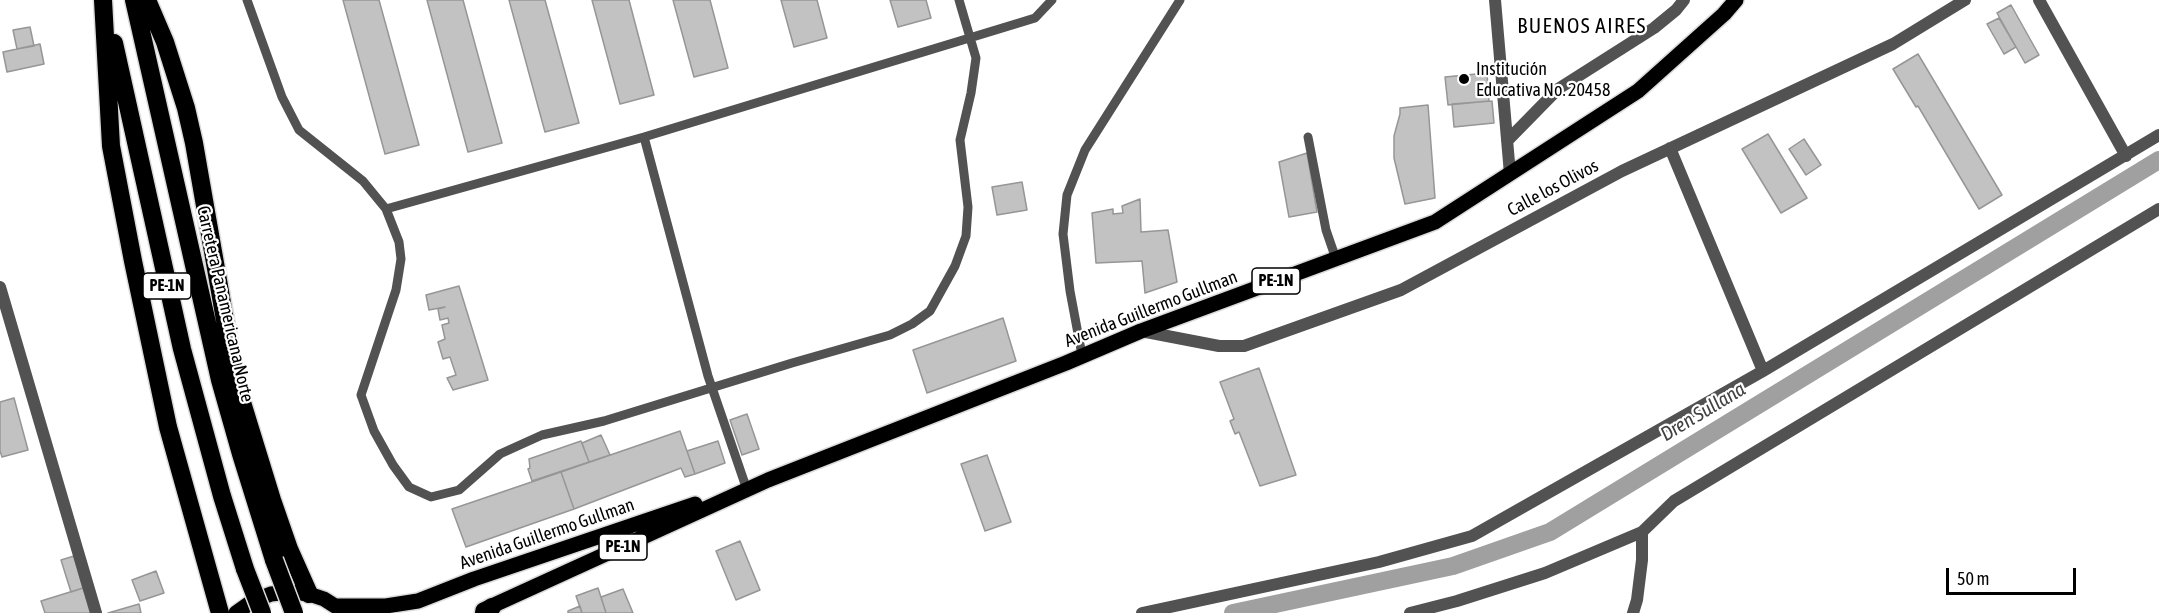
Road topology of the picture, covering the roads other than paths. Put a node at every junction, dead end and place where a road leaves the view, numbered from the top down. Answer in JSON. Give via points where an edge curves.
{"nodes":[{"id":1,"x":103,"y":0,"type":"edge"},
{"id":2,"x":134,"y":0,"type":"edge"},
{"id":3,"x":147,"y":0,"type":"edge"},
{"id":4,"x":247,"y":0,"type":"edge"},
{"id":5,"x":959,"y":0,"type":"edge"},
{"id":6,"x":1052,"y":0,"type":"edge"},
{"id":7,"x":1180,"y":0,"type":"edge"},
{"id":8,"x":1495,"y":0,"type":"edge"},
{"id":9,"x":1684,"y":0,"type":"edge"},
{"id":10,"x":1736,"y":0,"type":"edge"},
{"id":11,"x":1965,"y":0,"type":"edge"},
{"id":12,"x":2039,"y":0,"type":"edge"},
{"id":13,"x":970,"y":38,"type":"junction"},
{"id":14,"x":2159,"y":135,"type":"edge"},
{"id":15,"x":1308,"y":136,"type":"dead end"},
{"id":16,"x":644,"y":137,"type":"junction"},
{"id":17,"x":1507,"y":141,"type":"junction"},
{"id":18,"x":1670,"y":148,"type":"junction"},
{"id":19,"x":2126,"y":156,"type":"junction"},
{"id":20,"x":1510,"y":174,"type":"junction"},
{"id":21,"x":386,"y":209,"type":"junction"},
{"id":22,"x":2159,"y":209,"type":"edge"},
{"id":23,"x":1335,"y":259,"type":"junction"},
{"id":24,"x":0,"y":287,"type":"edge"},
{"id":25,"x":1142,"y":331,"type":"junction"},
{"id":26,"x":1082,"y":355,"type":"junction"},
{"id":27,"x":1763,"y":371,"type":"junction"},
{"id":28,"x":712,"y":389,"type":"junction"},
{"id":29,"x":768,"y":480,"type":"junction"},
{"id":30,"x":746,"y":487,"type":"junction"},
{"id":31,"x":1642,"y":531,"type":"junction"},
{"id":32,"x":309,"y":594,"type":"junction"},
{"id":33,"x":341,"y":609,"type":"edge"},
{"id":34,"x":484,"y":611,"type":"edge"},
{"id":35,"x":96,"y":613,"type":"edge"},
{"id":36,"x":220,"y":613,"type":"edge"},
{"id":37,"x":236,"y":613,"type":"edge"},
{"id":38,"x":262,"y":613,"type":"edge"},
{"id":39,"x":294,"y":613,"type":"edge"},
{"id":40,"x":1142,"y":613,"type":"edge"},
{"id":41,"x":1410,"y":613,"type":"edge"},
{"id":42,"x":1633,"y":613,"type":"edge"}],
"edges":[{"from":1,"to":36,"type":"highway","via":[[111,146],[168,427]]},
{"from":1,"to":38,"type":"highway","number":"PE-1N","bridge":true,"via":[[182,349],[213,464]]},
{"from":2,"to":39,"type":"highway","name":"Carretera Panamericana Norte","number":"PE-1N","bridge":true,"via":[[220,380],[274,560]]},
{"from":3,"to":32,"type":"highway","via":[[186,108],[236,383],[272,500]]},
{"from":4,"to":21,"type":"lane","via":[[282,97],[299,130],[363,181]]},
{"from":5,"to":13,"type":"lane"},
{"from":6,"to":13,"type":"lane","via":[[1035,18]]},
{"from":7,"to":26,"type":"lane","via":[[1085,150],[1067,195],[1063,234]]},
{"from":8,"to":17,"type":"street"},
{"from":9,"to":17,"type":"street","via":[[1654,28],[1558,89]]},
{"from":10,"to":20,"type":"main road","name":"Avenida Guillermo Gullman","number":"PE-1N","via":[[1638,91]]},
{"from":11,"to":18,"type":"street","name":"Calle los Olivos","via":[[1893,44]]},
{"from":12,"to":19,"type":"street"},
{"from":13,"to":16,"type":"lane"},
{"from":13,"to":28,"type":"lane","via":[[976,58],[960,140],[968,207],[966,236],[955,266],[930,311],[890,335]]},
{"from":14,"to":19,"type":"street"},
{"from":15,"to":23,"type":"lane"},
{"from":16,"to":21,"type":"lane"},
{"from":16,"to":28,"type":"lane"},
{"from":17,"to":20,"type":"street"},
{"from":18,"to":25,"type":"street","name":"Calle los Olivos","via":[[1401,290],[1244,346],[1219,346]]},
{"from":18,"to":27,"type":"street"},
{"from":19,"to":27,"type":"street"},
{"from":20,"to":23,"type":"main road","name":"Avenida Guillermo Gullman","number":"PE-1N","via":[[1435,222]]},
{"from":21,"to":28,"type":"lane","via":[[401,259],[396,290],[361,395],[374,431],[409,487],[431,497],[459,490],[500,454],[542,435]]},
{"from":22,"to":31,"type":"street","via":[[1674,501]]},
{"from":23,"to":25,"type":"main road","name":"Avenida Guillermo Gullman","number":"PE-1N"},
{"from":24,"to":35,"type":"street"},
{"from":25,"to":26,"type":"main road","name":"Avenida Guillermo Gullman","number":"PE-1N"},
{"from":26,"to":29,"type":"main road","name":"Avenida Guillermo Gullman","number":"PE-1N"},
{"from":27,"to":40,"type":"street","via":[[1472,537],[1379,562]]},
{"from":28,"to":30,"type":"lane"},
{"from":29,"to":30,"type":"main road","name":"Avenida Guillermo Gullman","number":"PE-1N"},
{"from":29,"to":34,"type":"main road","name":"Avenida Guillermo Gullman","number":"PE-1N"},
{"from":30,"to":33,"type":"main road","name":"Avenida Guillermo Gullman","number":"PE-1N","via":[[418,601]]},
{"from":31,"to":41,"type":"street","via":[[1545,573]]},
{"from":31,"to":42,"type":"street","via":[[1642,560]]},
{"from":32,"to":33,"type":"main road","number":"PE-1N"},
{"from":32,"to":37,"type":"main road","number":"PE-1N","via":[[271,594]]}]}
